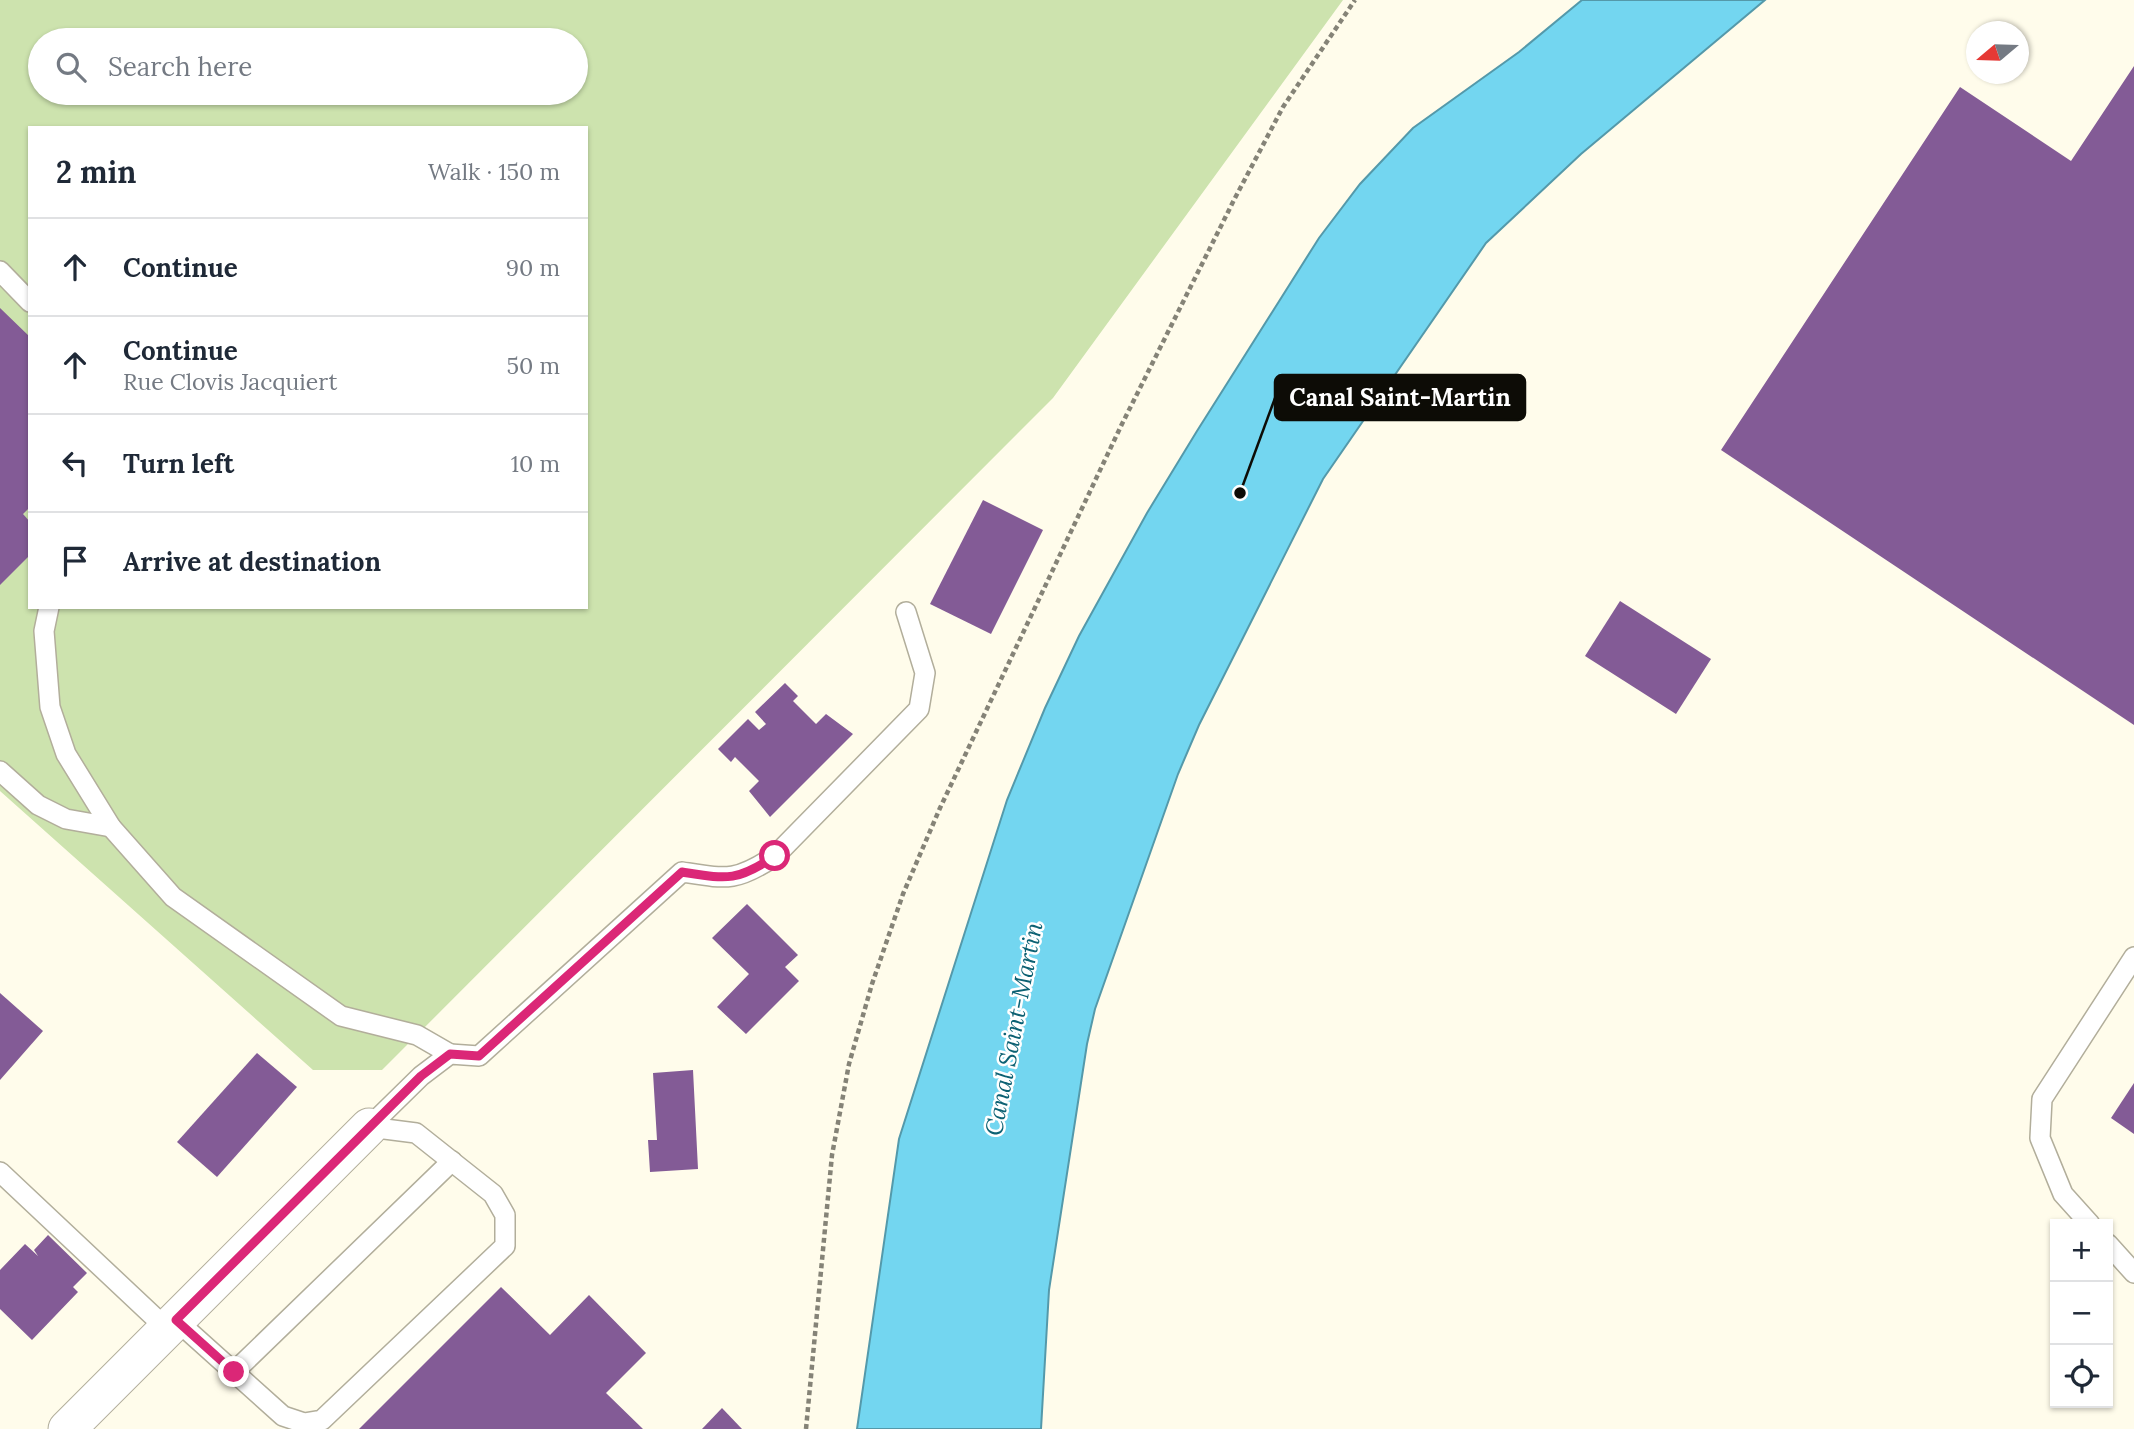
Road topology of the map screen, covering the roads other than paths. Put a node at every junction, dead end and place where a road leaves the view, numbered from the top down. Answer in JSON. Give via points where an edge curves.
{"nodes":[{"id":1,"x":0,"y":271,"type":"edge"},
{"id":2,"x":28,"y":300,"type":"edge"},
{"id":3,"x":49,"y":609,"type":"edge"},
{"id":4,"x":906,"y":612,"type":"dead end"},
{"id":5,"x":0,"y":771,"type":"edge"},
{"id":6,"x":111,"y":827,"type":"junction"},
{"id":7,"x":2134,"y":957,"type":"edge"},
{"id":8,"x":450,"y":1054,"type":"junction"},
{"id":9,"x":369,"y":1127,"type":"junction"},
{"id":10,"x":452,"y":1161,"type":"junction"},
{"id":11,"x":0,"y":1172,"type":"edge"},
{"id":12,"x":2086,"y":1219,"type":"edge"},
{"id":13,"x":2113,"y":1250,"type":"edge"},
{"id":14,"x":2134,"y":1273,"type":"edge"},
{"id":15,"x":171,"y":1324,"type":"junction"},
{"id":16,"x":234,"y":1372,"type":"junction"},
{"id":17,"x":67,"y":1429,"type":"edge"}],
"edges":[{"from":1,"to":2,"type":"lane"},
{"from":3,"to":6,"type":"lane","via":[[44,631],[50,707],[66,754]]},
{"from":4,"to":8,"type":"lane","via":[[925,673],[919,709],[775,856],[752,872],[725,878],[682,872],[479,1056]]},
{"from":5,"to":6,"type":"lane","via":[[38,805],[66,819]]},
{"from":6,"to":8,"type":"lane","via":[[173,897],[341,1016],[417,1035]]},
{"from":7,"to":12,"type":"lane","via":[[2042,1099],[2040,1138],[2063,1194]]},
{"from":8,"to":9,"type":"lane"},
{"from":9,"to":10,"type":"lane","via":[[416,1133]]},
{"from":9,"to":15,"type":"street"},
{"from":10,"to":16,"type":"lane"},
{"from":10,"to":16,"type":"lane","via":[[493,1194],[505,1215],[505,1245],[322,1420],[304,1423],[283,1416]]},
{"from":11,"to":15,"type":"lane"},
{"from":13,"to":14,"type":"lane"},
{"from":15,"to":16,"type":"lane"},
{"from":15,"to":17,"type":"street"}]}
